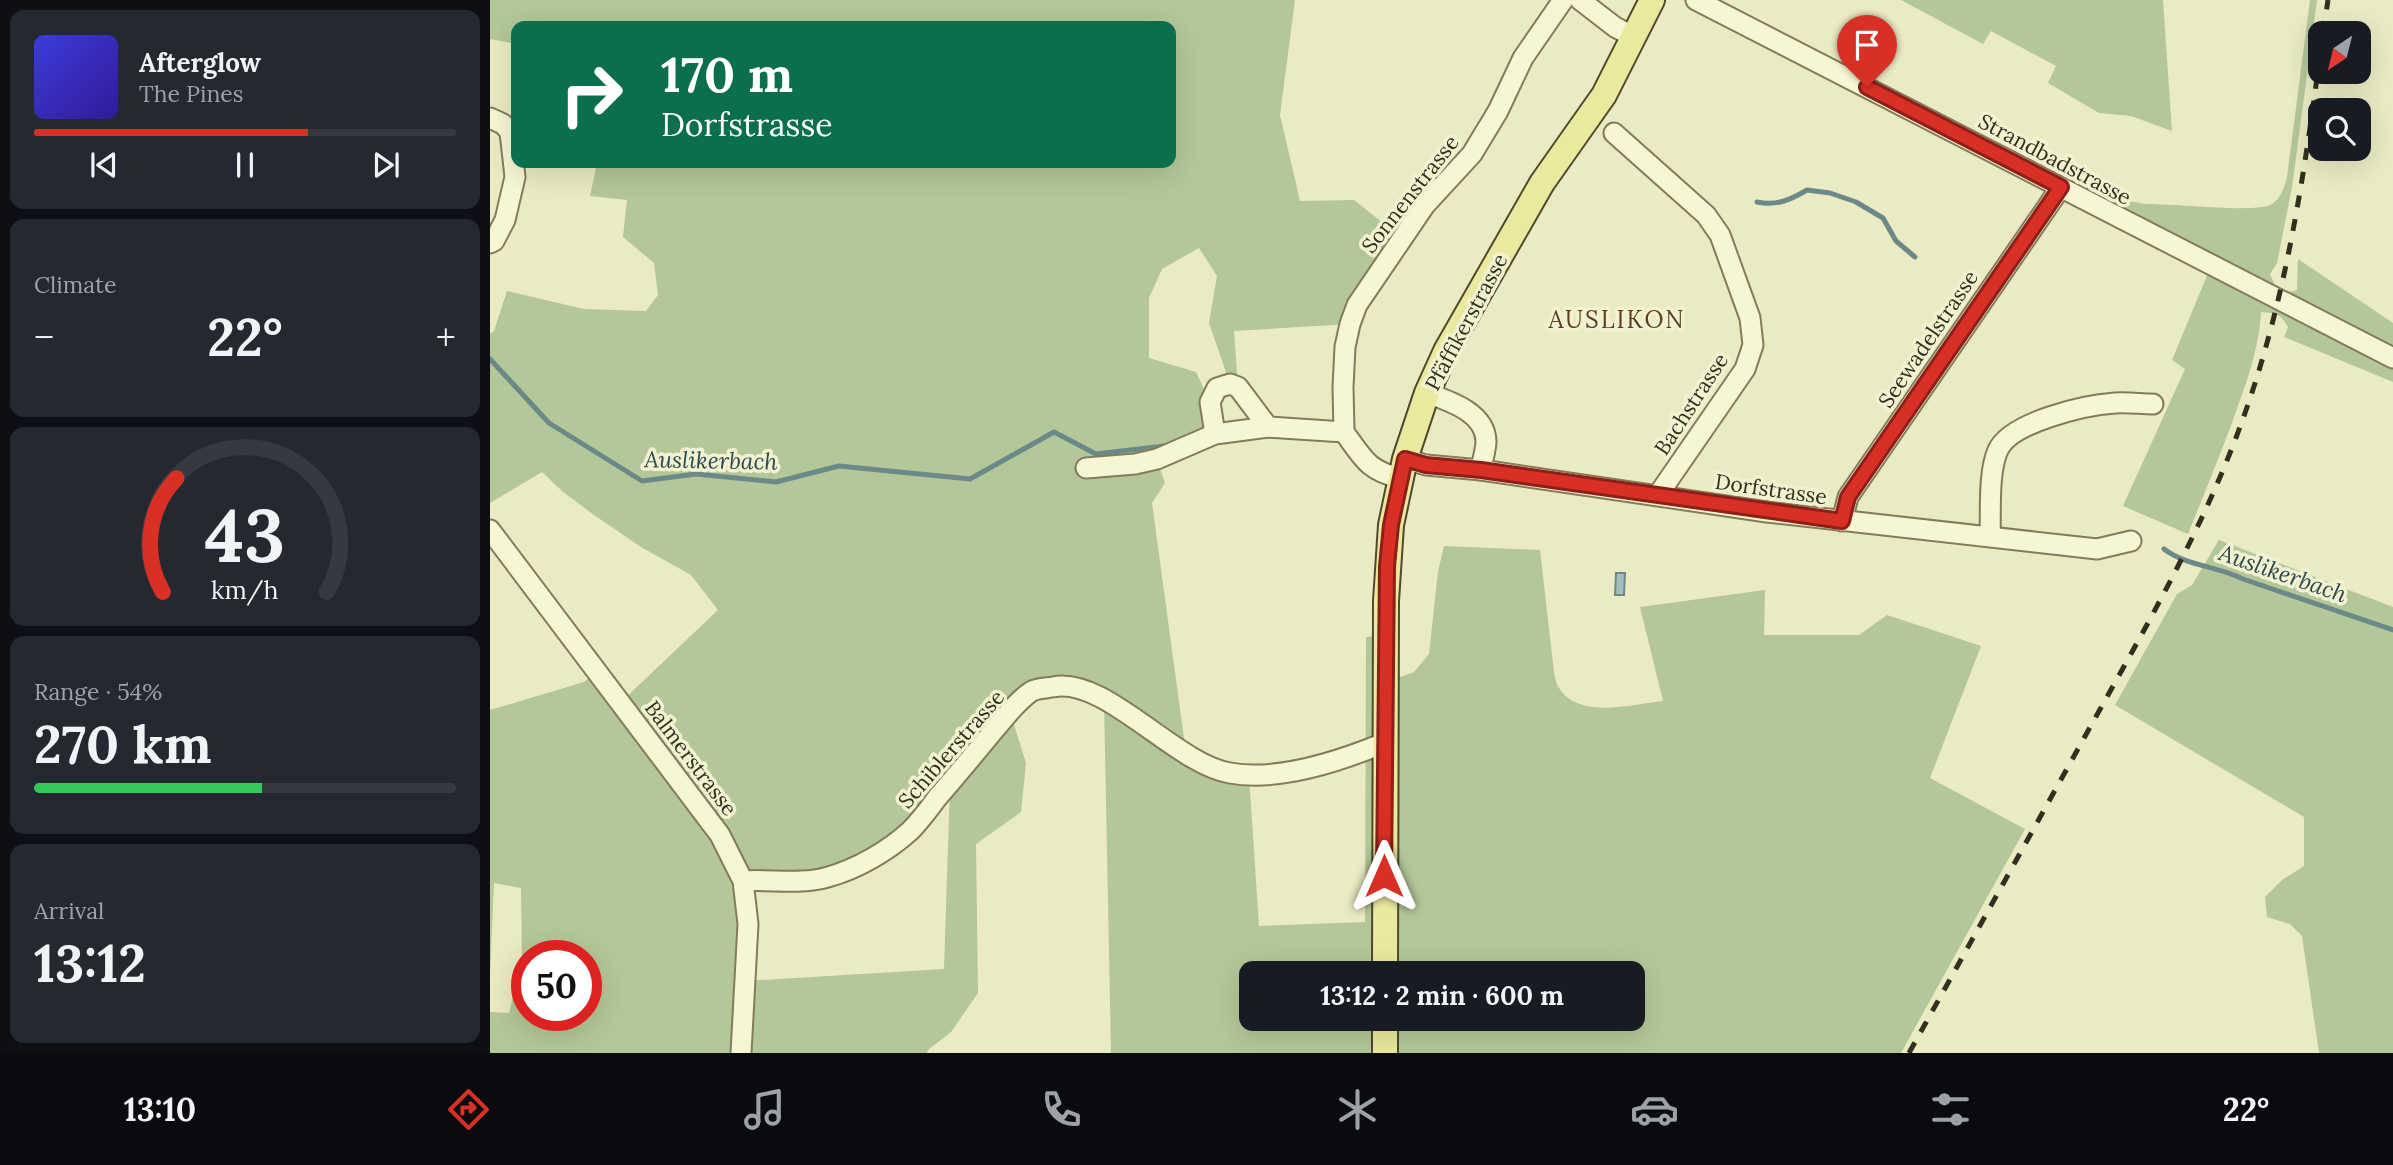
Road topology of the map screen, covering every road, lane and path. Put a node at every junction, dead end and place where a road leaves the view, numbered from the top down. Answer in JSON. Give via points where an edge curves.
{"nodes":[{"id":1,"x":1563,"y":0,"type":"edge"},
{"id":2,"x":1580,"y":0,"type":"edge"},
{"id":3,"x":1652,"y":0,"type":"edge"},
{"id":4,"x":1696,"y":0,"type":"edge"},
{"id":5,"x":1634,"y":37,"type":"junction"},
{"id":6,"x":490,"y":118,"type":"edge"},
{"id":7,"x":1614,"y":133,"type":"dead end"},
{"id":8,"x":511,"y":141,"type":"edge"},
{"id":9,"x":514,"y":168,"type":"edge"},
{"id":10,"x":2061,"y":187,"type":"junction"},
{"id":11,"x":490,"y":243,"type":"edge"},
{"id":12,"x":2393,"y":358,"type":"edge"},
{"id":13,"x":1427,"y":393,"type":"junction"},
{"id":14,"x":2153,"y":404,"type":"dead end"},
{"id":15,"x":1268,"y":427,"type":"junction"},
{"id":16,"x":1344,"y":432,"type":"junction"},
{"id":17,"x":1214,"y":434,"type":"junction"},
{"id":18,"x":1086,"y":468,"type":"dead end"},
{"id":19,"x":1403,"y":468,"type":"junction"},
{"id":20,"x":1481,"y":470,"type":"junction"},
{"id":21,"x":1658,"y":495,"type":"junction"},
{"id":22,"x":1842,"y":521,"type":"junction"},
{"id":23,"x":490,"y":530,"type":"edge"},
{"id":24,"x":1990,"y":536,"type":"junction"},
{"id":25,"x":2131,"y":541,"type":"dead end"},
{"id":26,"x":1384,"y":743,"type":"junction"},
{"id":27,"x":744,"y":881,"type":"junction"},
{"id":28,"x":1385,"y":961,"type":"edge"},
{"id":29,"x":1385,"y":1031,"type":"edge"},
{"id":30,"x":741,"y":1053,"type":"edge"},
{"id":31,"x":1385,"y":1053,"type":"edge"}],
"edges":[{"from":1,"to":16,"type":"street","name":"Sonnenstrasse","via":[[1527,51],[1472,154],[1425,205],[1357,304],[1345,346]]},
{"from":2,"to":5,"type":"street"},
{"from":3,"to":5,"type":"main road","name":"Pfäffikerstrasse"},
{"from":4,"to":10,"type":"street","name":"Strandbadstrasse"},
{"from":5,"to":13,"type":"main road","name":"Pfäffikerstrasse","via":[[1604,95],[1542,183],[1446,351]]},
{"from":6,"to":8,"type":"street","via":[[503,124]]},
{"from":7,"to":21,"type":"street","name":"Bachstrasse","via":[[1706,215],[1720,235],[1750,318],[1753,345],[1745,369]]},
{"from":9,"to":11,"type":"street","via":[[505,220]]},
{"from":10,"to":12,"type":"street","name":"Strandbadstrasse"},
{"from":10,"to":22,"type":"street","name":"Seewadelstrasse","via":[[1848,497]]},
{"from":13,"to":19,"type":"main road","name":"Pfäffikerstrasse"},
{"from":13,"to":20,"type":"street","via":[[1457,404],[1481,426],[1486,440]]},
{"from":14,"to":24,"type":"street","via":[[2099,405],[2022,428],[2006,438],[1994,464]]},
{"from":15,"to":16,"type":"street"},
{"from":15,"to":17,"type":"street"},
{"from":15,"to":17,"type":"street","via":[[1238,387],[1230,384],[1217,388],[1210,402]]},
{"from":16,"to":19,"type":"street","name":"Dorfstrasse","via":[[1380,473]]},
{"from":17,"to":18,"type":"street","via":[[1157,459]]},
{"from":19,"to":20,"type":"street","name":"Dorfstrasse","via":[[1426,465]]},
{"from":19,"to":26,"type":"main road","name":"Pfäffikerstrasse","via":[[1387,566]]},
{"from":20,"to":21,"type":"street","name":"Dorfstrasse"},
{"from":21,"to":22,"type":"street","name":"Dorfstrasse"},
{"from":22,"to":24,"type":"street","name":"Dorfstrasse"},
{"from":23,"to":27,"type":"street","name":"Balmerstrasse","via":[[720,835]]},
{"from":24,"to":25,"type":"street","name":"Dorfstrasse","via":[[2097,550]]},
{"from":26,"to":27,"type":"street","name":"Schiblerstrasse","via":[[1294,771],[1229,773],[1186,754],[1087,689],[1058,685],[1033,691],[1010,712],[910,831],[871,860],[804,881]]},
{"from":26,"to":28,"type":"main road","name":"Pfäffikerstrasse"},
{"from":27,"to":30,"type":"street","name":"Balmerstrasse","via":[[748,924]]},
{"from":29,"to":31,"type":"main road"}]}
